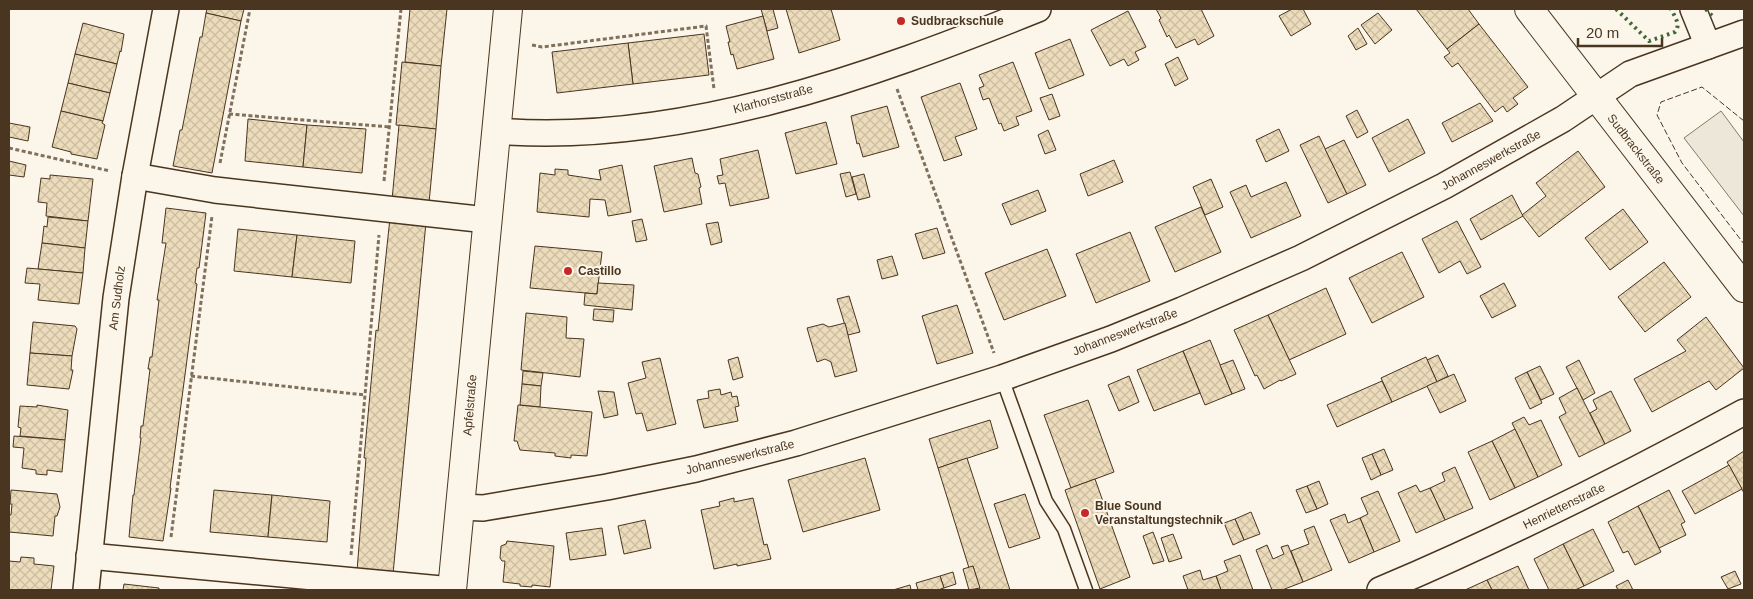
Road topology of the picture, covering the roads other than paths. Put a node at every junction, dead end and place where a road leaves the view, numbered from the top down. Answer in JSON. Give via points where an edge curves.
{"nodes":[{"id":1,"x":166,"y":9,"type":"edge"},
{"id":2,"x":508,"y":9,"type":"edge"},
{"id":3,"x":1038,"y":9,"type":"edge"},
{"id":4,"x":1529,"y":9,"type":"edge"},
{"id":5,"x":1693,"y":9,"type":"edge"},
{"id":6,"x":1744,"y":33,"type":"edge"},
{"id":7,"x":1708,"y":46,"type":"junction"},
{"id":8,"x":1596,"y":96,"type":"junction"},
{"id":9,"x":496,"y":130,"type":"junction"},
{"id":10,"x":135,"y":176,"type":"junction"},
{"id":11,"x":487,"y":220,"type":"junction"},
{"id":12,"x":1744,"y":288,"type":"edge"},
{"id":13,"x":1002,"y":378,"type":"junction"},
{"id":14,"x":1744,"y":412,"type":"edge"},
{"id":15,"x":460,"y":507,"type":"junction"},
{"id":16,"x":90,"y":556,"type":"junction"},
{"id":17,"x":86,"y":590,"type":"edge"},
{"id":18,"x":452,"y":590,"type":"edge"},
{"id":19,"x":1086,"y":590,"type":"edge"},
{"id":20,"x":1380,"y":590,"type":"edge"}],
"edges":[{"from":1,"to":10,"type":"street","name":"Am Sudholz"},
{"from":2,"to":9,"type":"street","name":"Apfelstraße"},
{"from":3,"to":9,"type":"street","name":"Klarhorststraße","via":[[883,67],[719,114],[610,130],[540,133]]},
{"from":4,"to":8,"type":"street","name":"Sudbrackstraße"},
{"from":5,"to":7,"type":"street"},
{"from":6,"to":7,"type":"street","name":"Johanneswerkstraße"},
{"from":7,"to":8,"type":"street","name":"Johanneswerkstraße","via":[[1630,74]]},
{"from":8,"to":12,"type":"street","name":"Sudbrackstraße"},
{"from":8,"to":13,"type":"street","name":"Johanneswerkstraße","via":[[1563,119],[1444,186],[1301,258],[1120,335]]},
{"from":9,"to":11,"type":"street","name":"Apfelstraße"},
{"from":10,"to":11,"type":"street","via":[[215,190]]},
{"from":10,"to":16,"type":"street","name":"Am Sudholz","via":[[116,298]]},
{"from":11,"to":15,"type":"street","name":"Apfelstraße"},
{"from":13,"to":15,"type":"street","name":"Johanneswerkstraße","via":[[796,443],[696,468],[483,508]]},
{"from":13,"to":19,"type":"lane","via":[[1046,501],[1064,529]]},
{"from":14,"to":20,"type":"street","name":"Henriettenstraße","via":[[1550,514]]},
{"from":15,"to":18,"type":"street","name":"Apfelstraße"},
{"from":16,"to":17,"type":"street","name":"Am Sudholz"},
{"from":16,"to":18,"type":"street","name":"Apfelstraße"}]}
